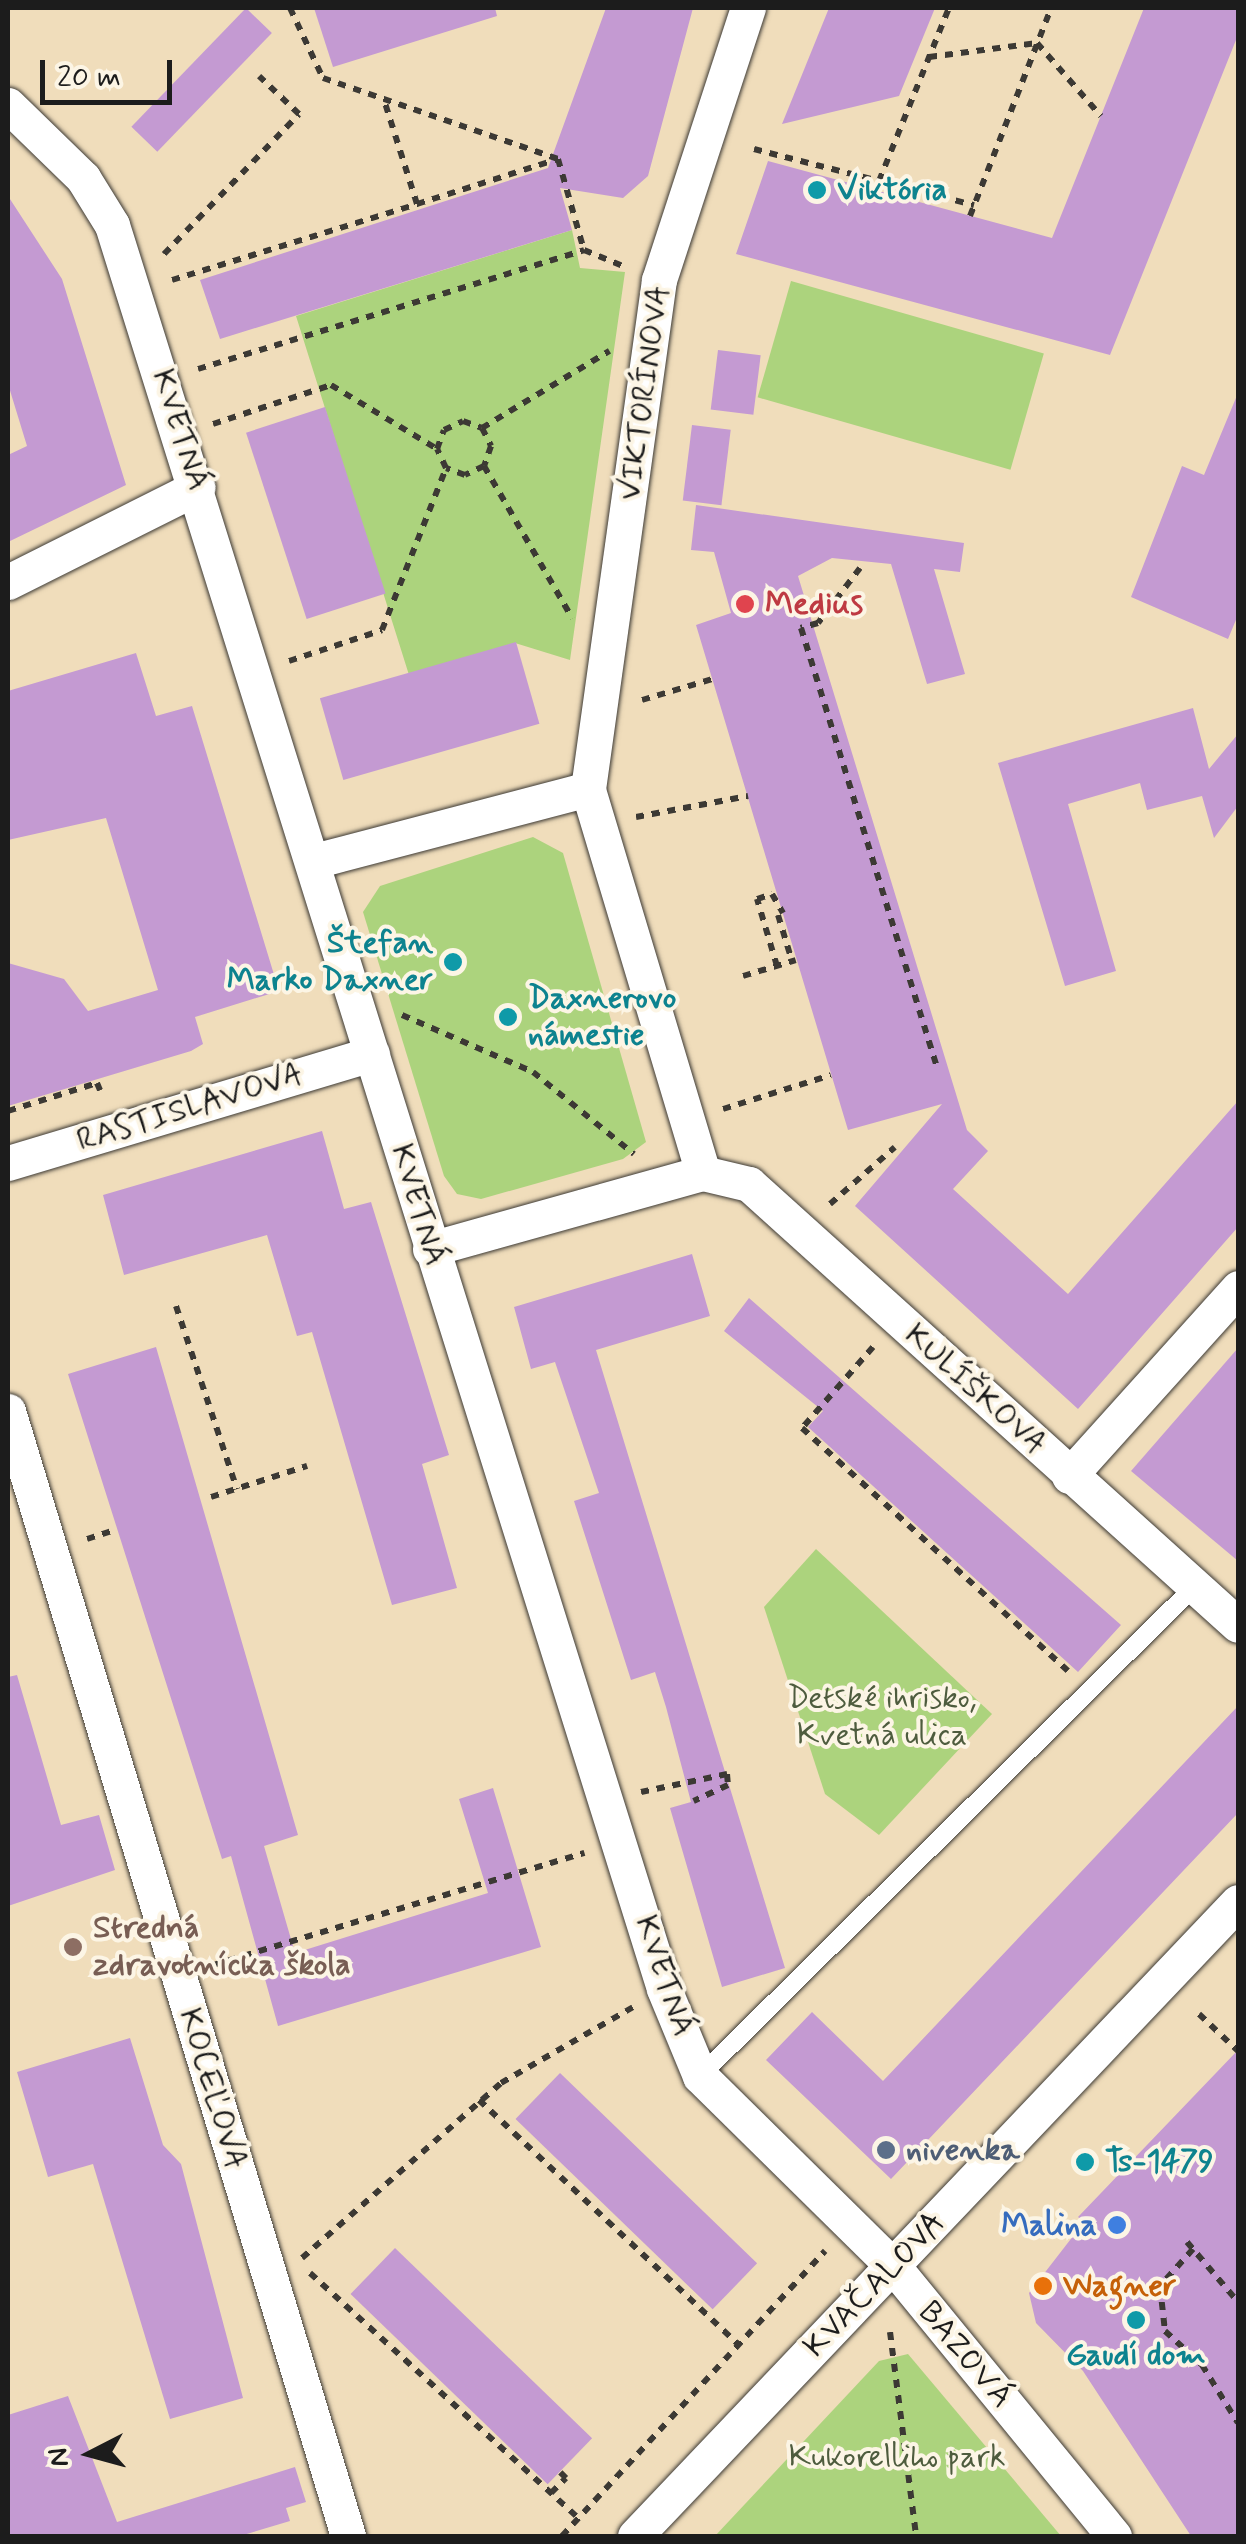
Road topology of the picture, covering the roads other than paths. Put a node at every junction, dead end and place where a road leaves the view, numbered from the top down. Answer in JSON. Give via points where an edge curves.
{"nodes":[{"id":1,"x":748,"y":8,"type":"edge"},
{"id":2,"x":8,"y":105,"type":"edge"},
{"id":3,"x":198,"y":487,"type":"junction"},
{"id":4,"x":8,"y":582,"type":"edge"},
{"id":5,"x":588,"y":789,"type":"junction"},
{"id":6,"x":314,"y":862,"type":"junction"},
{"id":7,"x":372,"y":1054,"type":"junction"},
{"id":8,"x":8,"y":1163,"type":"edge"},
{"id":9,"x":703,"y":1172,"type":"junction"},
{"id":10,"x":430,"y":1248,"type":"junction"},
{"id":11,"x":1238,"y":1288,"type":"edge"},
{"id":12,"x":8,"y":1411,"type":"edge"},
{"id":13,"x":1069,"y":1476,"type":"junction"},
{"id":14,"x":1195,"y":1586,"type":"junction"},
{"id":15,"x":1238,"y":1625,"type":"edge"},
{"id":16,"x":1238,"y":1902,"type":"edge"},
{"id":17,"x":700,"y":2076,"type":"junction"},
{"id":18,"x":892,"y":2266,"type":"junction"},
{"id":19,"x":348,"y":2536,"type":"edge"},
{"id":20,"x":635,"y":2536,"type":"edge"},
{"id":21,"x":1114,"y":2536,"type":"edge"}],
"edges":[{"from":1,"to":5,"type":"street","name":"VIKTORÍNOVA","via":[[659,280]]},
{"from":2,"to":3,"type":"street","name":"KVETNÁ","via":[[98,198]]},
{"from":3,"to":4,"type":"street"},
{"from":3,"to":6,"type":"street","name":"KVETNÁ"},
{"from":5,"to":6,"type":"street"},
{"from":5,"to":9,"type":"street"},
{"from":6,"to":7,"type":"street","name":"KVETNÁ"},
{"from":7,"to":8,"type":"street","name":"RASTISLAVOVA"},
{"from":7,"to":10,"type":"street","name":"KVETNÁ"},
{"from":9,"to":10,"type":"street"},
{"from":9,"to":13,"type":"street","name":"KULÍŠKOVA","via":[[748,1184]]},
{"from":10,"to":17,"type":"street","name":"KVETNÁ","via":[[664,1989]]},
{"from":11,"to":13,"type":"street"},
{"from":12,"to":19,"type":"street","name":"KOCEĽOVA"},
{"from":13,"to":14,"type":"street","name":"KULÍŠKOVA"},
{"from":14,"to":15,"type":"street","name":"KULÍŠKOVA"},
{"from":14,"to":17,"type":"lane"},
{"from":16,"to":18,"type":"street","name":"KVAČALOVA"},
{"from":17,"to":18,"type":"street","name":"KVETNÁ"},
{"from":18,"to":20,"type":"street","name":"KVAČALOVA"},
{"from":18,"to":21,"type":"street","name":"BAZOVÁ"}]}
